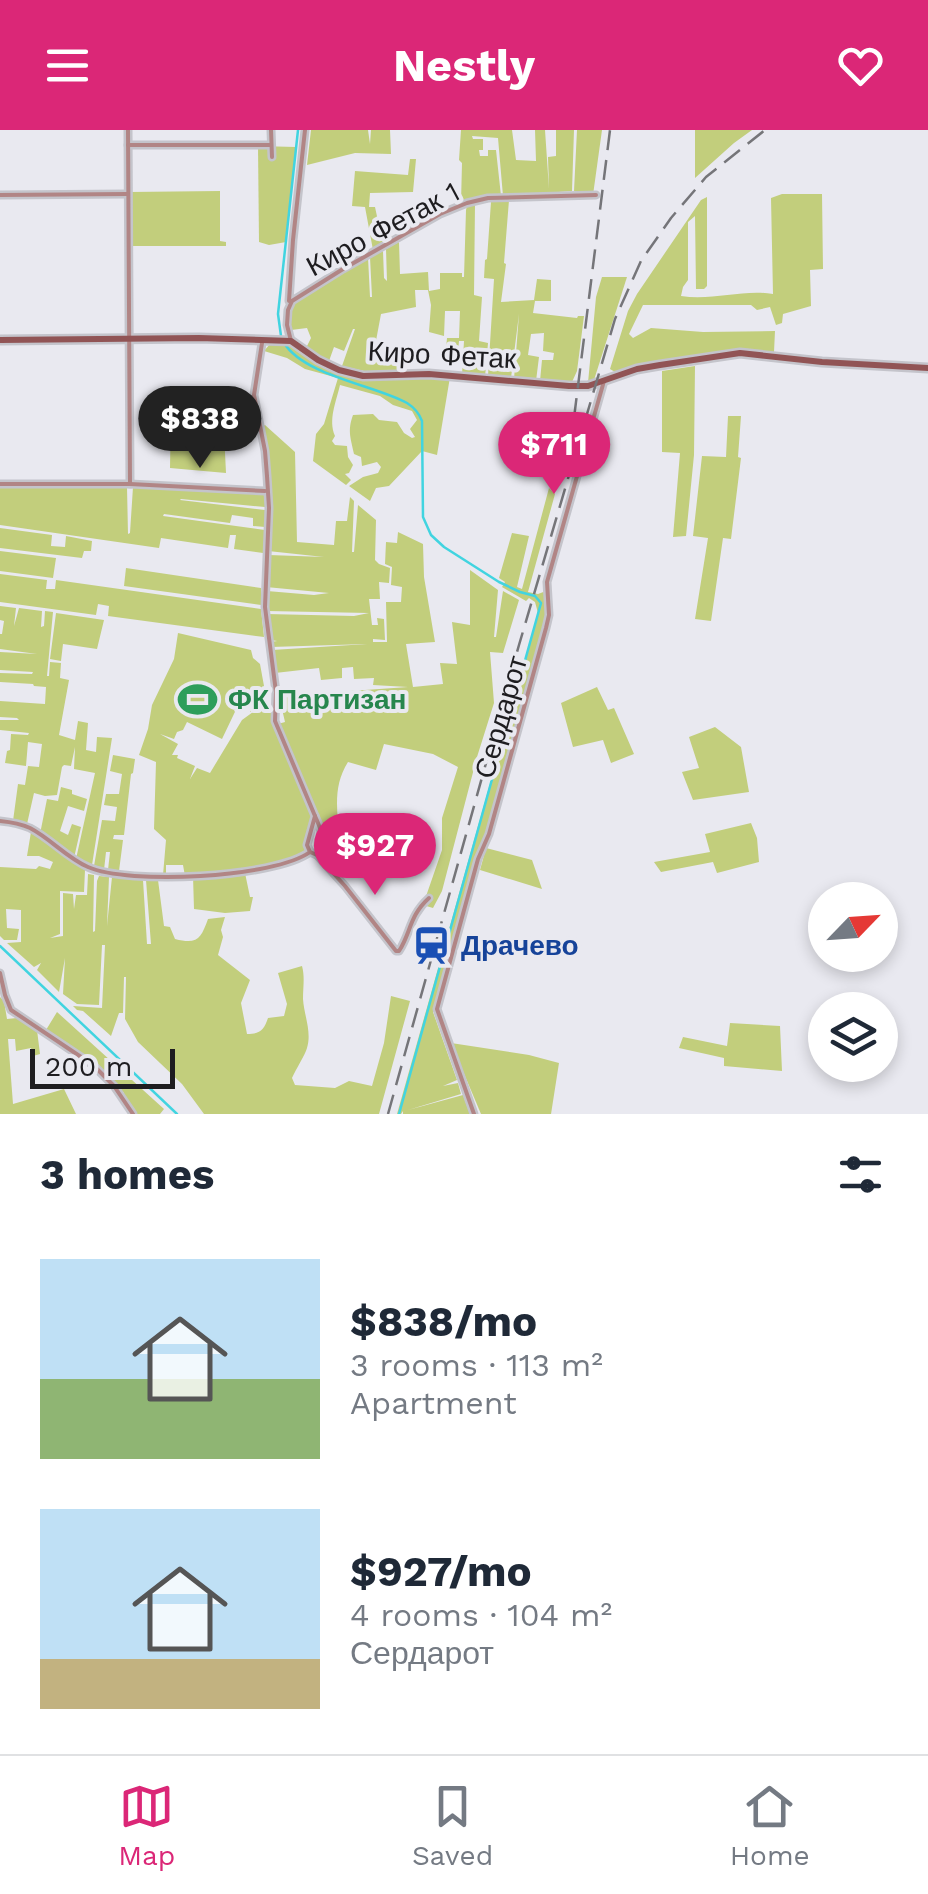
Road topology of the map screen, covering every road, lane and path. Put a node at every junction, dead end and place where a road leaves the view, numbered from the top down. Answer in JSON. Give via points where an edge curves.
{"nodes":[{"id":1,"x":128,"y":130,"type":"edge"},
{"id":2,"x":271,"y":130,"type":"edge"},
{"id":3,"x":305,"y":130,"type":"edge"},
{"id":4,"x":128,"y":145,"type":"junction"},
{"id":5,"x":271,"y":145,"type":"junction"},
{"id":6,"x":272,"y":157,"type":"dead end"},
{"id":7,"x":128,"y":194,"type":"junction"},
{"id":8,"x":0,"y":195,"type":"edge"},
{"id":9,"x":596,"y":195,"type":"dead end"},
{"id":10,"x":289,"y":305,"type":"junction"},
{"id":11,"x":128,"y":338,"type":"junction"},
{"id":12,"x":263,"y":339,"type":"junction"},
{"id":13,"x":0,"y":340,"type":"edge"},
{"id":14,"x":291,"y":341,"type":"junction"},
{"id":15,"x":928,"y":368,"type":"edge"},
{"id":16,"x":601,"y":385,"type":"junction"},
{"id":17,"x":0,"y":484,"type":"edge"},
{"id":18,"x":130,"y":484,"type":"junction"},
{"id":19,"x":267,"y":491,"type":"junction"},
{"id":20,"x":315,"y":816,"type":"junction"},
{"id":21,"x":0,"y":820,"type":"edge"},
{"id":22,"x":310,"y":852,"type":"junction"},
{"id":23,"x":317,"y":854,"type":"junction"},
{"id":24,"x":428,"y":898,"type":"dead end"},
{"id":25,"x":0,"y":972,"type":"edge"},
{"id":26,"x":133,"y":1114,"type":"edge"},
{"id":27,"x":474,"y":1114,"type":"edge"}],
"edges":[{"from":1,"to":4,"type":"street"},
{"from":2,"to":5,"type":"street"},
{"from":3,"to":10,"type":"street"},
{"from":4,"to":5,"type":"street"},
{"from":4,"to":7,"type":"street"},
{"from":5,"to":6,"type":"street"},
{"from":7,"to":8,"type":"street"},
{"from":7,"to":11,"type":"street"},
{"from":9,"to":10,"type":"street","name":"Киро Фетак 1","via":[[467,203]]},
{"from":10,"to":14,"type":"street","name":"Киро Фетак 1"},
{"from":11,"to":12,"type":"main road","name":"Киро Фетак"},
{"from":11,"to":13,"type":"main road","name":"Киро Фетак"},
{"from":11,"to":18,"type":"street"},
{"from":12,"to":14,"type":"main road","name":"Киро Фетак"},
{"from":12,"to":19,"type":"street","via":[[254,396]]},
{"from":14,"to":16,"type":"main road","name":"Киро Фетак","via":[[318,360],[363,376]]},
{"from":15,"to":16,"type":"main road","name":"Киро Фетак","via":[[740,353],[637,369]]},
{"from":16,"to":27,"type":"street","name":"Сердарот","via":[[548,582],[549,616],[436,1009]]},
{"from":17,"to":18,"type":"street"},
{"from":18,"to":19,"type":"street"},
{"from":19,"to":20,"type":"street","via":[[265,607],[275,721]]},
{"from":20,"to":22,"type":"street"},
{"from":20,"to":23,"type":"street","via":[[322,836]]},
{"from":21,"to":22,"type":"street","via":[[29,827],[93,870],[122,874],[244,873]]},
{"from":22,"to":23,"type":"street"},
{"from":23,"to":24,"type":"street","via":[[396,951]]},
{"from":25,"to":26,"type":"street","via":[[14,1012],[93,1065]]}]}
